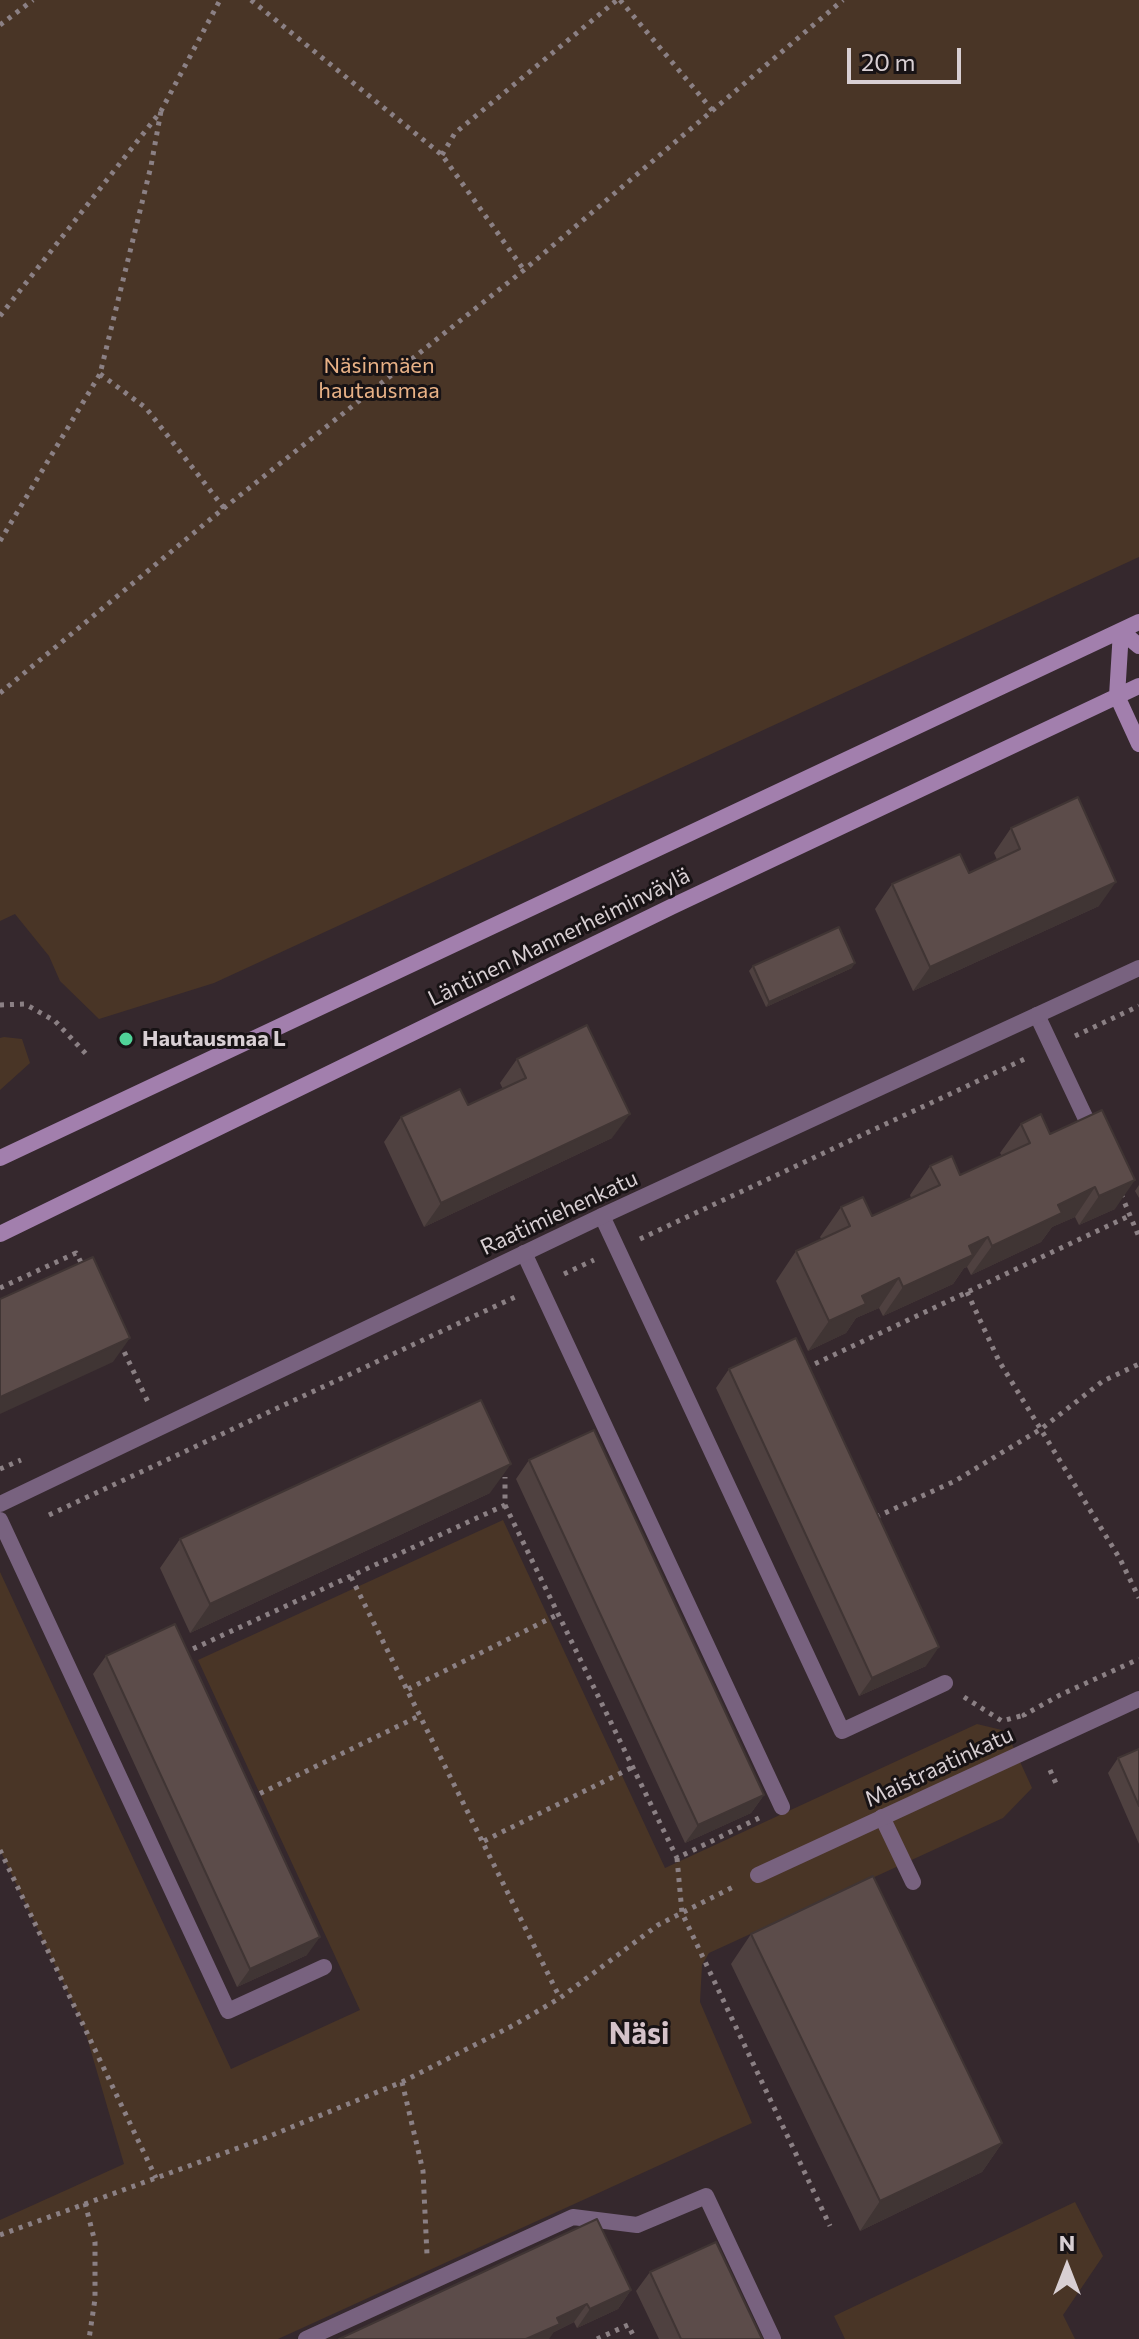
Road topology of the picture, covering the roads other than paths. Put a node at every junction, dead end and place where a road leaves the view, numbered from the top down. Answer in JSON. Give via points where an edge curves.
{"nodes":[{"id":1,"x":1139,"y":622,"type":"edge"},
{"id":2,"x":1121,"y":631,"type":"junction"},
{"id":3,"x":1139,"y":646,"type":"edge"},
{"id":4,"x":1139,"y":686,"type":"edge"},
{"id":5,"x":1117,"y":696,"type":"junction"},
{"id":6,"x":1139,"y":744,"type":"edge"},
{"id":7,"x":1139,"y":968,"type":"edge"},
{"id":8,"x":1037,"y":1015,"type":"junction"},
{"id":9,"x":0,"y":1158,"type":"edge"},
{"id":10,"x":1120,"y":1191,"type":"edge"},
{"id":11,"x":602,"y":1216,"type":"junction"},
{"id":12,"x":0,"y":1234,"type":"edge"},
{"id":13,"x":524,"y":1253,"type":"junction"},
{"id":14,"x":0,"y":1504,"type":"edge"},
{"id":15,"x":4,"y":1527,"type":"edge"},
{"id":16,"x":945,"y":1683,"type":"road end"},
{"id":17,"x":1139,"y":1699,"type":"edge"},
{"id":18,"x":782,"y":1807,"type":"road end"},
{"id":19,"x":882,"y":1817,"type":"junction"},
{"id":20,"x":758,"y":1875,"type":"road end"},
{"id":21,"x":913,"y":1882,"type":"dead end"},
{"id":22,"x":324,"y":1967,"type":"dead end"},
{"id":23,"x":306,"y":2339,"type":"edge"},
{"id":24,"x":773,"y":2339,"type":"edge"}],
"edges":[{"from":1,"to":2,"type":"main road","name":"Läntinen Mannerheiminväylä"},
{"from":2,"to":3,"type":"main road"},
{"from":2,"to":5,"type":"main road"},
{"from":2,"to":9,"type":"main road","name":"Läntinen Mannerheiminväylä"},
{"from":4,"to":5,"type":"main road","name":"Läntinen Mannerheiminväylä"},
{"from":5,"to":6,"type":"main road"},
{"from":5,"to":12,"type":"main road","name":"Läntinen Mannerheiminväylä"},
{"from":7,"to":8,"type":"street","name":"Raatimiehenkatu"},
{"from":8,"to":10,"type":"street"},
{"from":8,"to":11,"type":"street","name":"Raatimiehenkatu"},
{"from":11,"to":13,"type":"street","name":"Raatimiehenkatu"},
{"from":11,"to":16,"type":"street","via":[[842,1731]]},
{"from":13,"to":14,"type":"street","name":"Raatimiehenkatu"},
{"from":13,"to":18,"type":"street"},
{"from":15,"to":22,"type":"street","via":[[228,2011]]},
{"from":17,"to":19,"type":"street","name":"Maistraatinkatu"},
{"from":19,"to":20,"type":"street","name":"Maistraatinkatu"},
{"from":19,"to":21,"type":"street"},
{"from":23,"to":24,"type":"street","via":[[573,2217],[637,2225],[706,2196]]}]}
